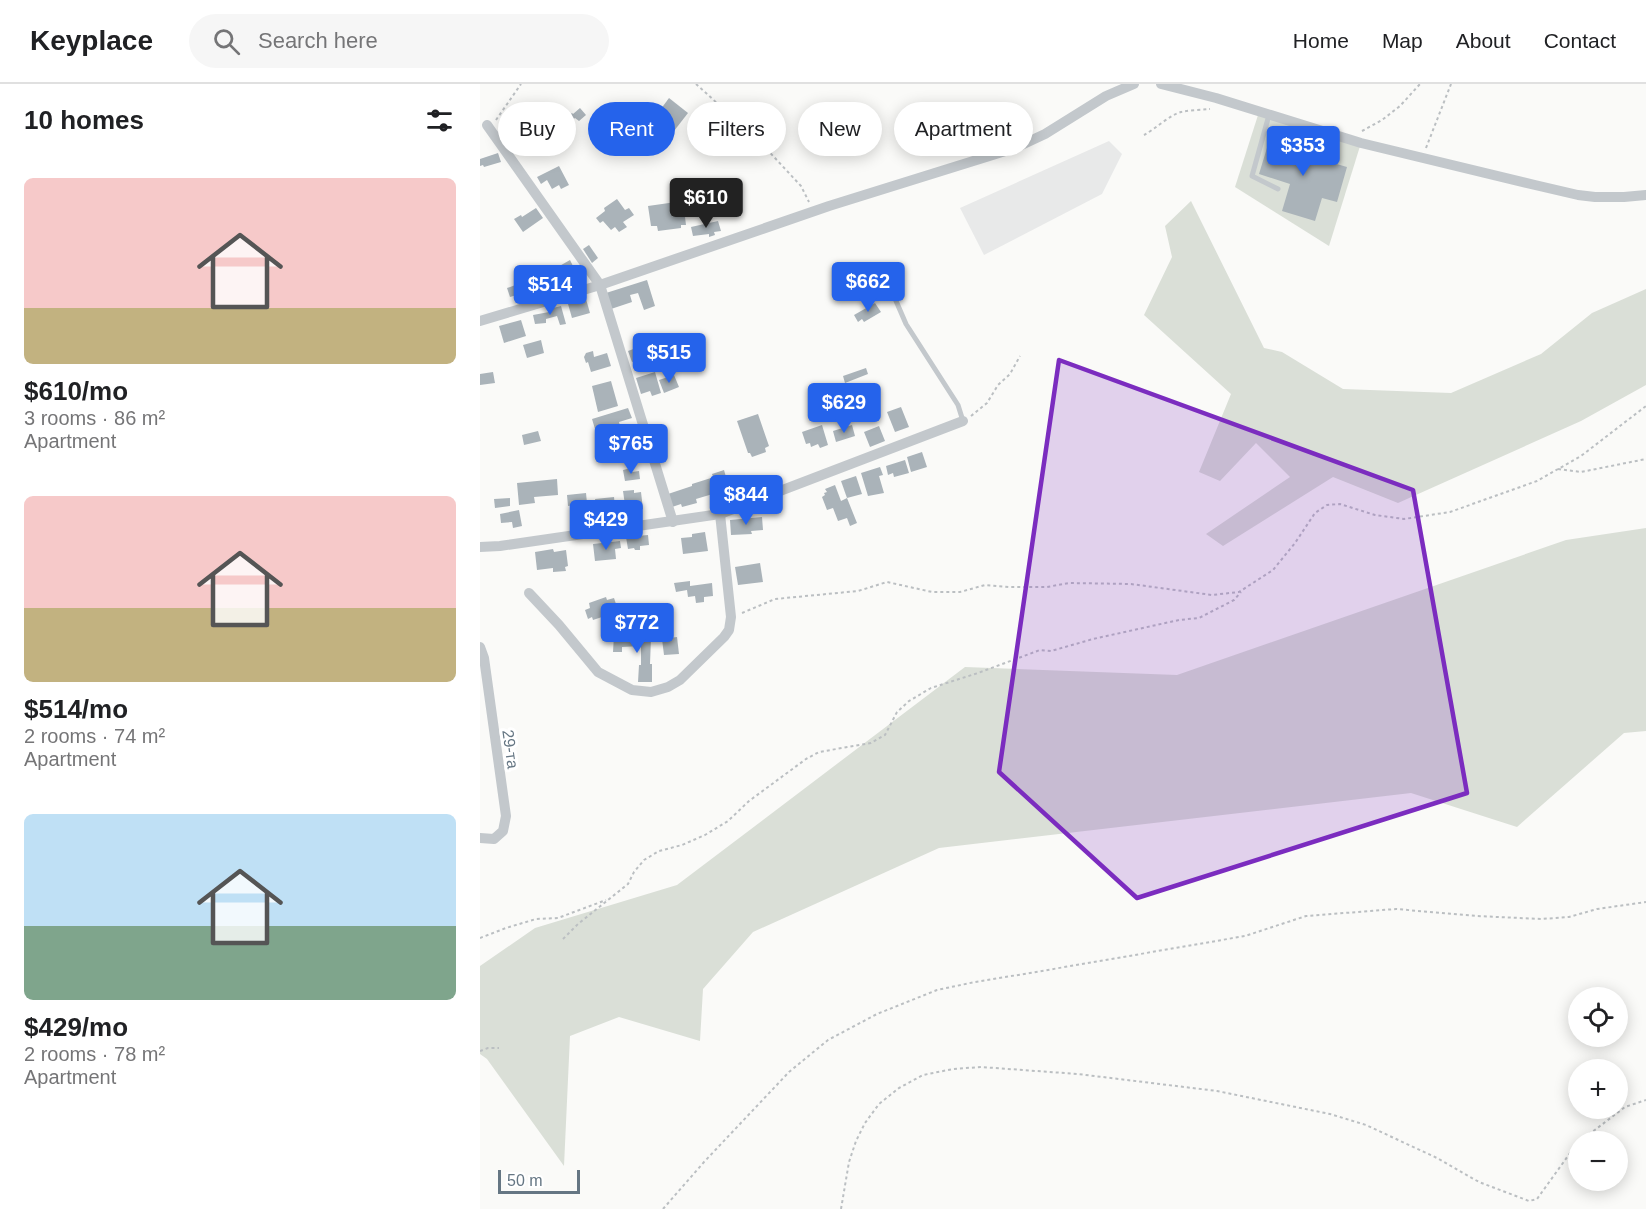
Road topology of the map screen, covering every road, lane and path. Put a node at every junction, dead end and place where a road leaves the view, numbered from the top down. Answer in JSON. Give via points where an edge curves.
{"nodes":[{"id":1,"x":520,"y":84,"type":"edge"},
{"id":2,"x":696,"y":84,"type":"edge"},
{"id":3,"x":1134,"y":84,"type":"edge"},
{"id":4,"x":1161,"y":84,"type":"edge"},
{"id":5,"x":1419,"y":84,"type":"edge"},
{"id":6,"x":1451,"y":84,"type":"edge"},
{"id":7,"x":1221,"y":100,"type":"junction"},
{"id":8,"x":1269,"y":115,"type":"junction"},
{"id":9,"x":487,"y":125,"type":"joint"},
{"id":10,"x":1362,"y":131,"type":"dead end"},
{"id":11,"x":1144,"y":135,"type":"dead end"},
{"id":12,"x":1422,"y":158,"type":"junction"},
{"id":13,"x":1278,"y":189,"type":"dead end"},
{"id":14,"x":1646,"y":195,"type":"edge"},
{"id":15,"x":812,"y":212,"type":"junction"},
{"id":16,"x":600,"y":285,"type":"junction"},
{"id":17,"x":890,"y":287,"type":"dead end"},
{"id":18,"x":480,"y":321,"type":"edge"},
{"id":19,"x":1020,"y":356,"type":"dead end"},
{"id":20,"x":1646,"y":406,"type":"edge"},
{"id":21,"x":963,"y":422,"type":"junction"},
{"id":22,"x":1646,"y":459,"type":"edge"},
{"id":23,"x":1558,"y":469,"type":"junction"},
{"id":24,"x":720,"y":514,"type":"junction"},
{"id":25,"x":673,"y":522,"type":"junction"},
{"id":26,"x":480,"y":547,"type":"edge"},
{"id":27,"x":1243,"y":590,"type":"junction"},
{"id":28,"x":529,"y":593,"type":"dead end"},
{"id":29,"x":731,"y":617,"type":"junction"},
{"id":30,"x":480,"y":647,"type":"edge"},
{"id":31,"x":480,"y":838,"type":"edge"},
{"id":32,"x":612,"y":898,"type":"junction"},
{"id":33,"x":1646,"y":902,"type":"edge"},
{"id":34,"x":480,"y":938,"type":"edge"},
{"id":35,"x":562,"y":939,"type":"dead end"},
{"id":36,"x":499,"y":1048,"type":"dead end"},
{"id":37,"x":480,"y":1051,"type":"edge"},
{"id":38,"x":1646,"y":1100,"type":"edge"},
{"id":39,"x":1593,"y":1131,"type":"edge"},
{"id":40,"x":1568,"y":1157,"type":"edge"},
{"id":41,"x":663,"y":1209,"type":"edge"},
{"id":42,"x":841,"y":1209,"type":"edge"}],
"edges":[{"from":1,"to":9,"type":"path","via":[[494,122]]},
{"from":2,"to":15,"type":"path","via":[[801,186]]},
{"from":3,"to":15,"type":"street","via":[[1015,148]]},
{"from":4,"to":7,"type":"street"},
{"from":5,"to":10,"type":"path","via":[[1400,106]]},
{"from":6,"to":12,"type":"path"},
{"from":7,"to":8,"type":"street"},
{"from":7,"to":11,"type":"path","via":[[1211,108],[1181,112]]},
{"from":8,"to":12,"type":"street"},
{"from":8,"to":13,"type":"lane","via":[[1252,176]]},
{"from":9,"to":16,"type":"street"},
{"from":12,"to":14,"type":"street","via":[[1578,195]]},
{"from":15,"to":16,"type":"street"},
{"from":16,"to":18,"type":"street"},
{"from":16,"to":25,"type":"street"},
{"from":17,"to":21,"type":"lane","via":[[906,324],[958,405]]},
{"from":19,"to":21,"type":"path","via":[[987,403]]},
{"from":20,"to":23,"type":"path"},
{"from":21,"to":24,"type":"street"},
{"from":22,"to":23,"type":"path","via":[[1581,472]]},
{"from":23,"to":27,"type":"path","via":[[1537,481],[1450,512],[1404,519],[1340,504],[1327,505],[1315,513],[1273,570]]},
{"from":24,"to":25,"type":"street"},
{"from":24,"to":29,"type":"street"},
{"from":25,"to":26,"type":"street"},
{"from":27,"to":29,"type":"path","via":[[1212,595],[1131,584],[1070,583],[1047,587],[985,585],[960,592],[932,592],[887,582],[858,591],[775,599]]},
{"from":27,"to":32,"type":"path","via":[[1234,600],[1199,618],[1051,651],[1040,650],[931,688],[897,712],[885,735],[871,743],[819,752],[705,836],[659,850],[644,860],[628,884]]},
{"from":28,"to":29,"type":"street","via":[[598,672],[632,690],[651,692],[680,680],[724,638]]},
{"from":30,"to":31,"type":"street","name":"29-та","via":[[506,816],[503,831],[494,839]]},
{"from":32,"to":34,"type":"path","via":[[558,918],[536,919]]},
{"from":32,"to":35,"type":"path"},
{"from":33,"to":41,"type":"path","via":[[1541,919],[1396,909],[1306,916],[1245,936],[937,990],[877,1014],[828,1040],[789,1072]]},
{"from":36,"to":37,"type":"path"},
{"from":38,"to":39,"type":"path","via":[[1625,1107]]},
{"from":40,"to":42,"type":"path","via":[[1537,1199],[1529,1201],[1479,1182],[1366,1125],[1330,1114],[1217,1091],[981,1066],[923,1075],[879,1104],[856,1141]]}]}
